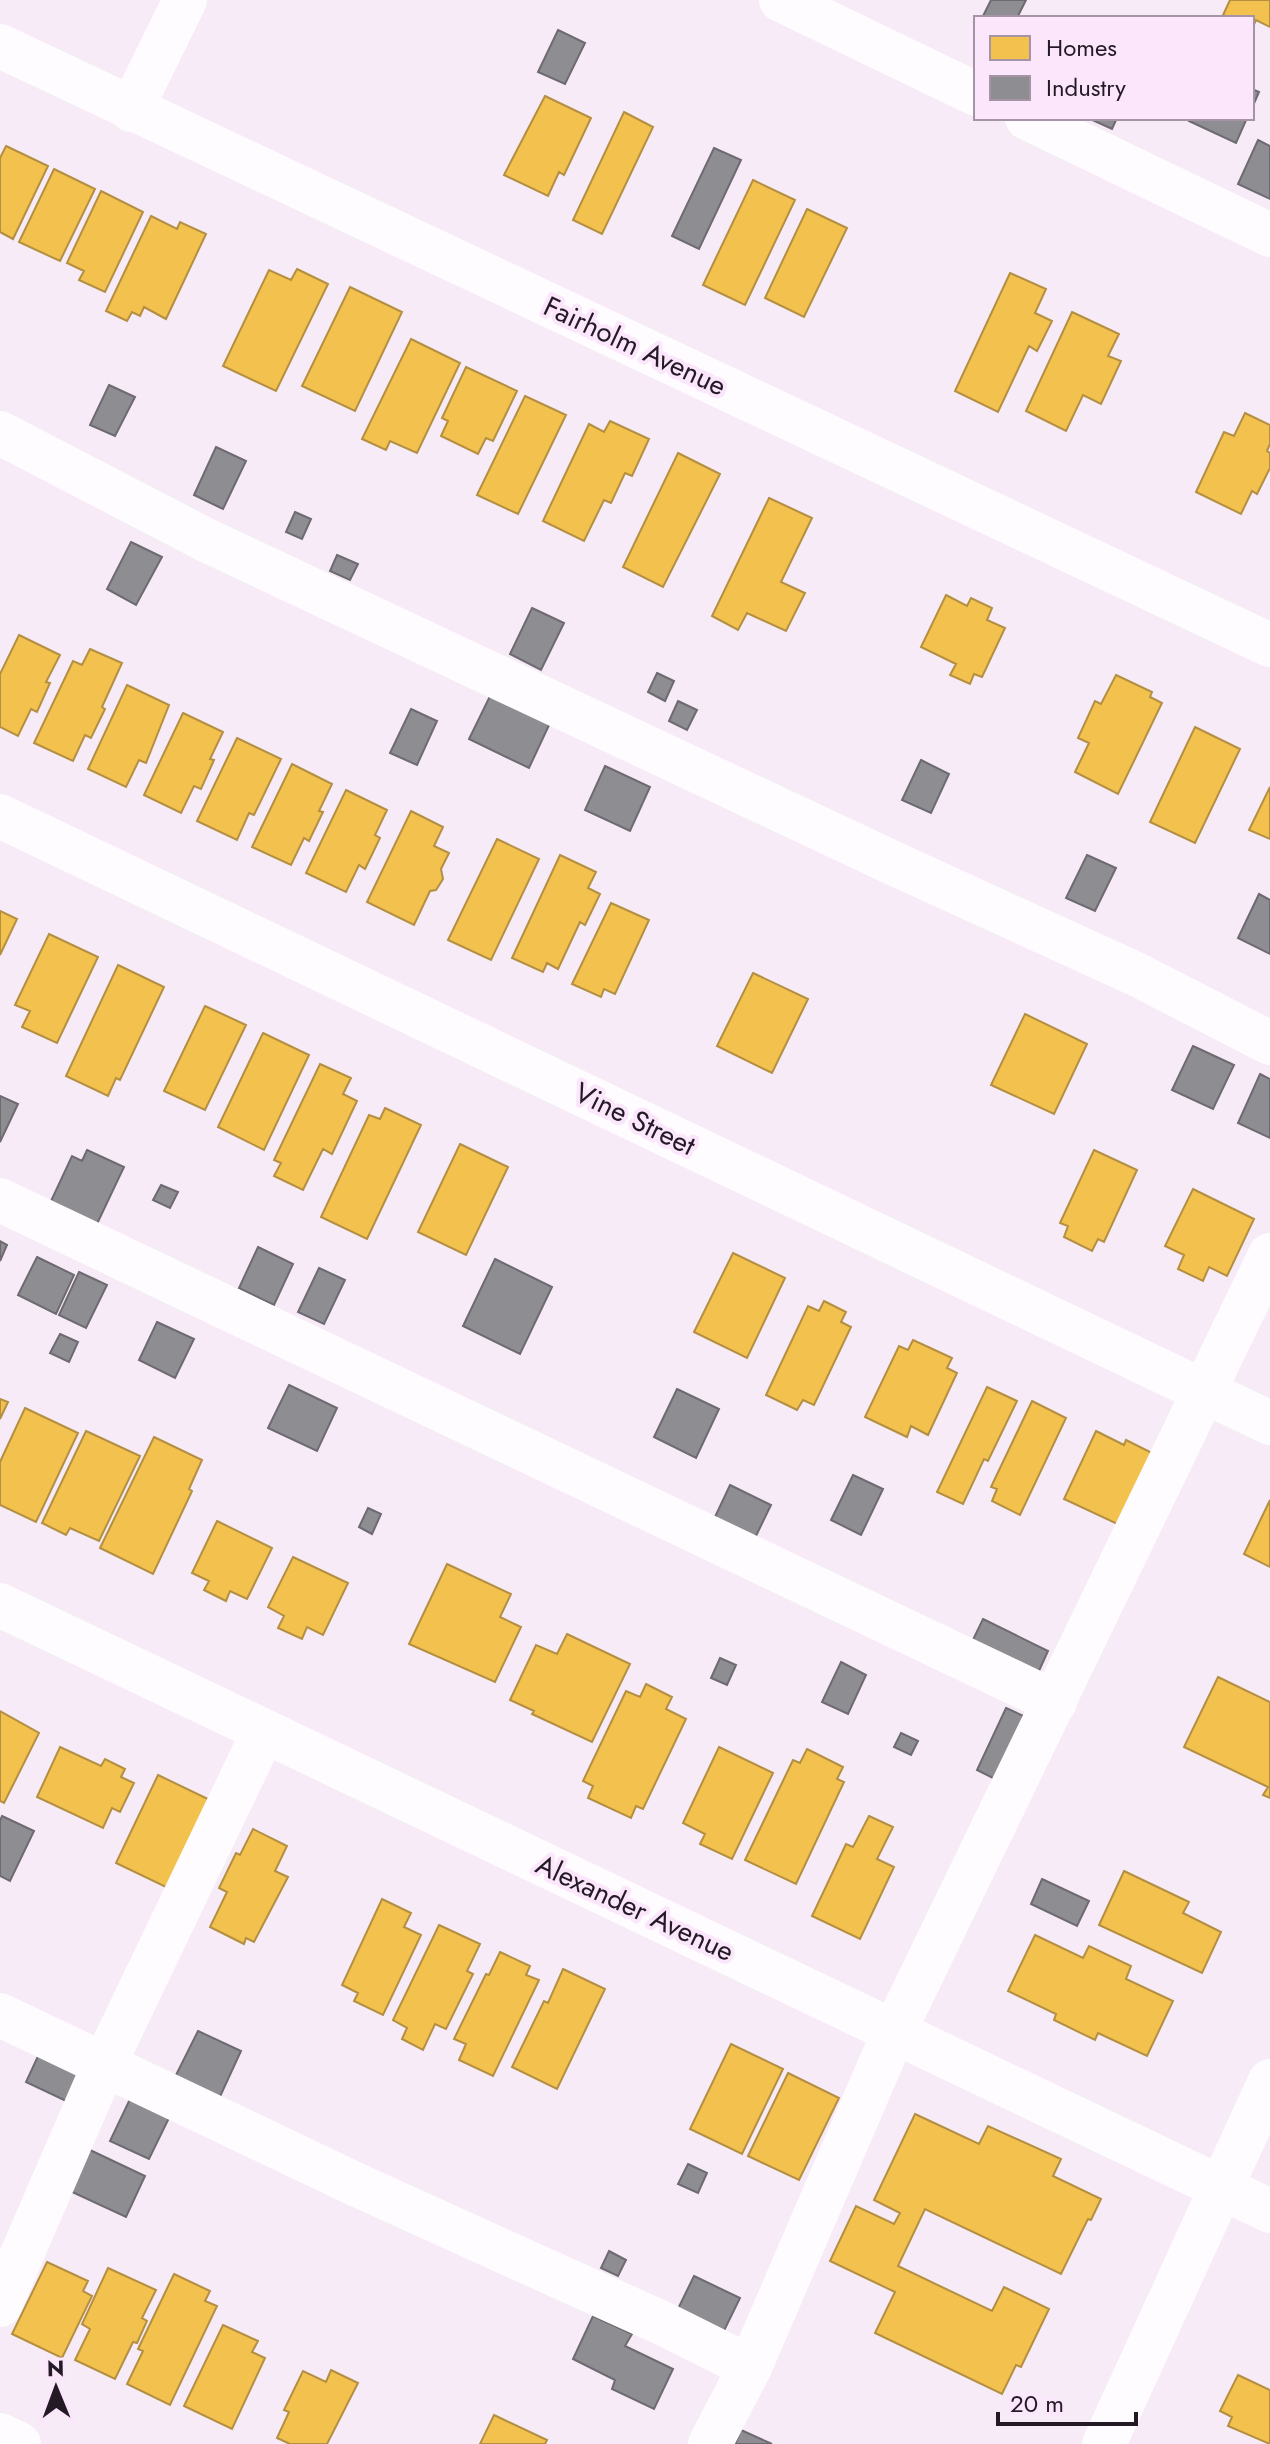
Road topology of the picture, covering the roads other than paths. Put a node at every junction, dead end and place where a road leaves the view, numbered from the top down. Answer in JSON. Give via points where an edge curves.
{"nodes":[{"id":1,"x":185,"y":0,"type":"edge"},
{"id":2,"x":781,"y":0,"type":"edge"},
{"id":3,"x":0,"y":46,"type":"edge"},
{"id":4,"x":974,"y":93,"type":"edge"},
{"id":5,"x":131,"y":110,"type":"junction"},
{"id":6,"x":1031,"y":120,"type":"edge"},
{"id":7,"x":1270,"y":235,"type":"edge"},
{"id":8,"x":0,"y":433,"type":"edge"},
{"id":9,"x":1270,"y":645,"type":"edge"},
{"id":10,"x":0,"y":816,"type":"edge"},
{"id":11,"x":1270,"y":1043,"type":"edge"},
{"id":12,"x":0,"y":1200,"type":"edge"},
{"id":13,"x":1270,"y":1255,"type":"edge"},
{"id":14,"x":1205,"y":1392,"type":"junction"},
{"id":15,"x":1270,"y":1423,"type":"edge"},
{"id":16,"x":0,"y":1605,"type":"edge"},
{"id":17,"x":1055,"y":1702,"type":"junction"},
{"id":18,"x":264,"y":1731,"type":"junction"},
{"id":19,"x":0,"y":2015,"type":"edge"},
{"id":20,"x":894,"y":2032,"type":"junction"},
{"id":21,"x":104,"y":2065,"type":"junction"},
{"id":22,"x":1270,"y":2081,"type":"edge"},
{"id":23,"x":1221,"y":2187,"type":"junction"},
{"id":24,"x":1270,"y":2211,"type":"edge"},
{"id":25,"x":0,"y":2305,"type":"edge"},
{"id":26,"x":750,"y":2367,"type":"junction"},
{"id":27,"x":0,"y":2435,"type":"edge"},
{"id":28,"x":19,"y":2444,"type":"edge"},
{"id":29,"x":710,"y":2444,"type":"edge"},
{"id":30,"x":1104,"y":2444,"type":"edge"}],
"edges":[{"from":1,"to":5,"type":"street"},
{"from":2,"to":4,"type":"street"},
{"from":3,"to":5,"type":"street","name":"Fairholm Avenue"},
{"from":5,"to":9,"type":"street","name":"Fairholm Avenue"},
{"from":6,"to":7,"type":"street"},
{"from":8,"to":11,"type":"street","via":[[206,540],[1138,975]]},
{"from":10,"to":14,"type":"street","name":"Vine Street"},
{"from":12,"to":17,"type":"street"},
{"from":13,"to":14,"type":"street"},
{"from":14,"to":15,"type":"street","name":"Vine Street"},
{"from":14,"to":17,"type":"street"},
{"from":16,"to":18,"type":"street","name":"Alexander Avenue"},
{"from":17,"to":20,"type":"street"},
{"from":18,"to":20,"type":"street","name":"Alexander Avenue"},
{"from":18,"to":21,"type":"street"},
{"from":19,"to":21,"type":"street"},
{"from":20,"to":23,"type":"street","name":"Alexander Avenue"},
{"from":20,"to":26,"type":"street"},
{"from":21,"to":25,"type":"street"},
{"from":21,"to":26,"type":"street"},
{"from":22,"to":23,"type":"street"},
{"from":23,"to":24,"type":"street","name":"Alexander Avenue"},
{"from":23,"to":30,"type":"street"},
{"from":26,"to":29,"type":"street"},
{"from":27,"to":28,"type":"street"}]}
